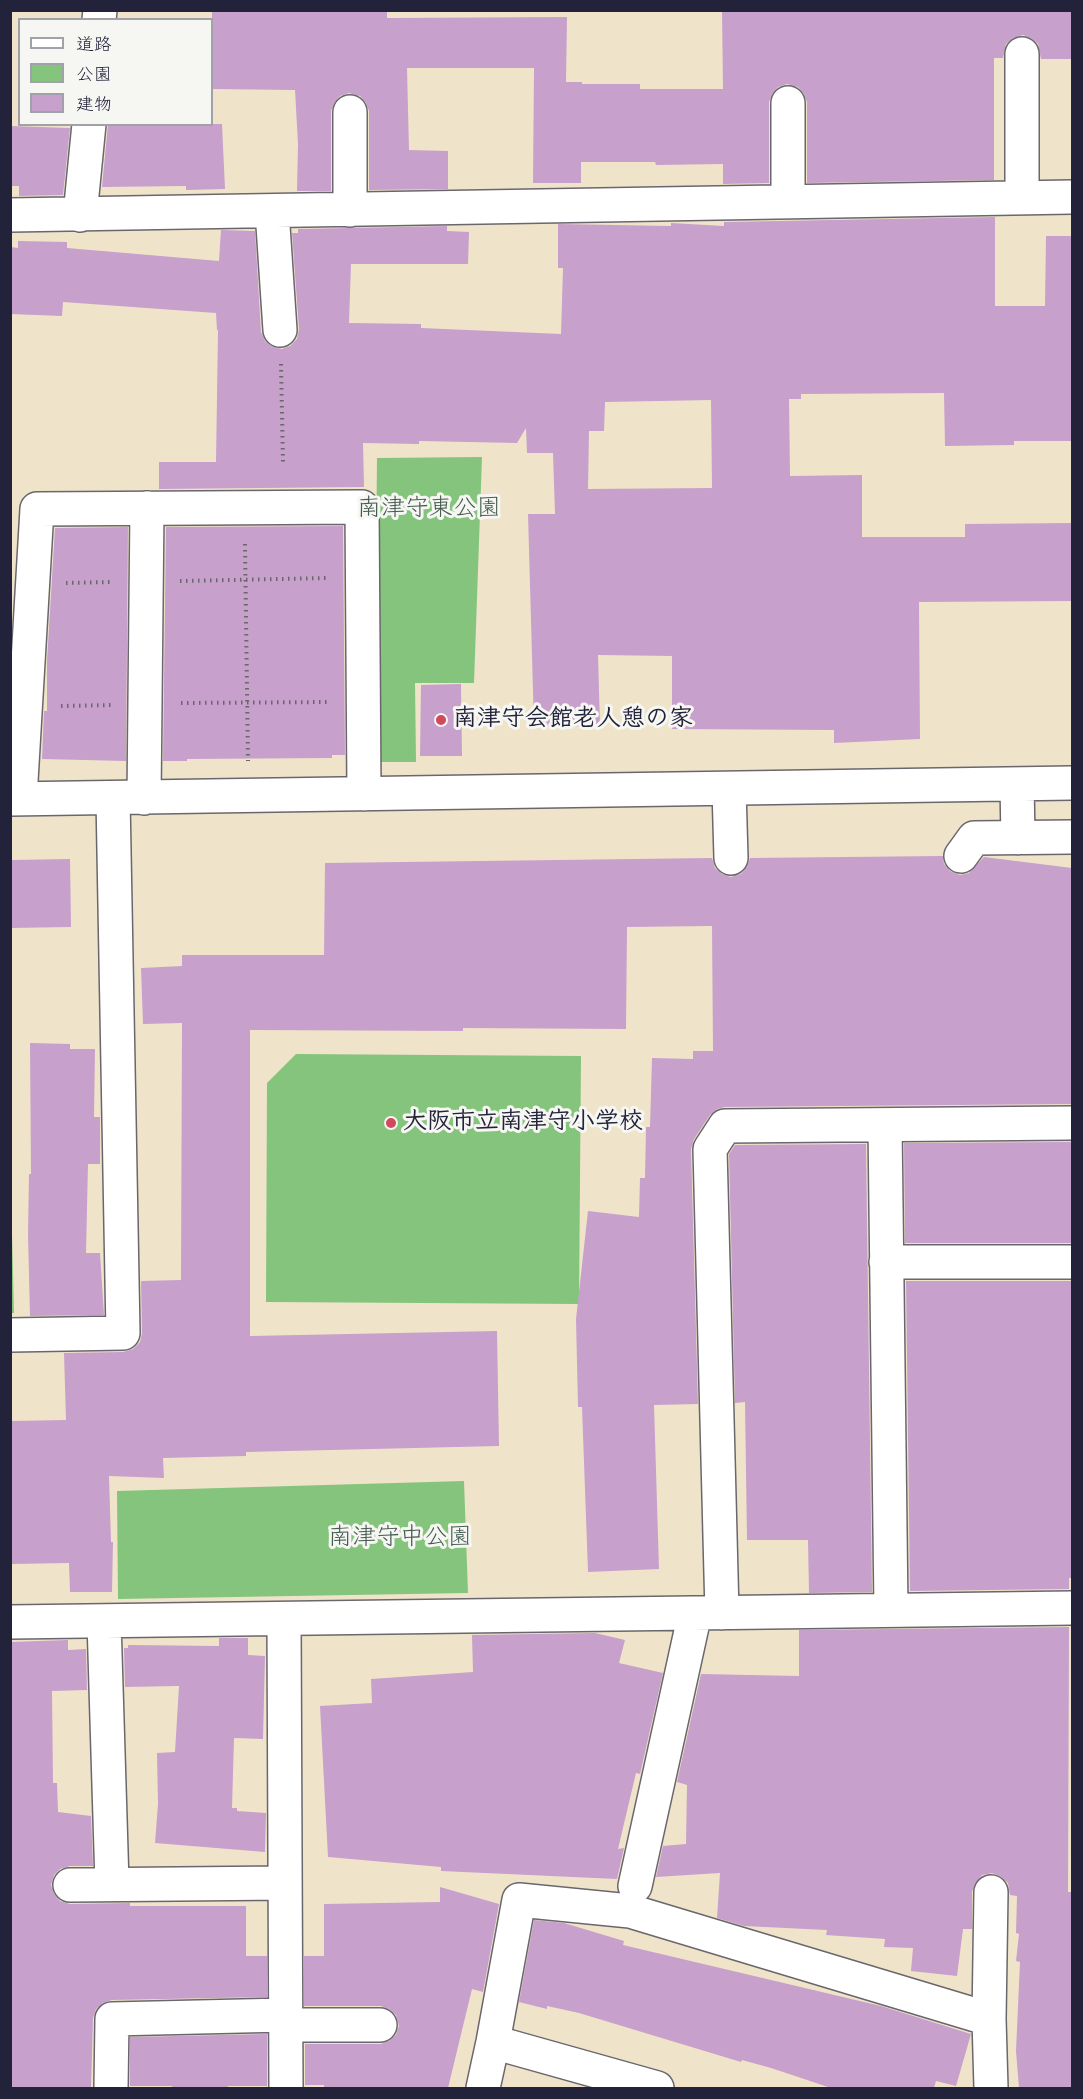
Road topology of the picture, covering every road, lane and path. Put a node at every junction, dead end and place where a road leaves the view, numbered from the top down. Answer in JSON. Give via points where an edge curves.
{"nodes":[{"id":1,"x":1022,"y":54,"type":"dead end"},
{"id":2,"x":788,"y":103,"type":"dead end"},
{"id":3,"x":350,"y":112,"type":"dead end"},
{"id":4,"x":89,"y":126,"type":"edge"},
{"id":5,"x":1072,"y":197,"type":"edge"},
{"id":6,"x":1022,"y":198,"type":"junction"},
{"id":7,"x":788,"y":202,"type":"junction"},
{"id":8,"x":350,"y":210,"type":"junction"},
{"id":9,"x":272,"y":211,"type":"junction"},
{"id":10,"x":10,"y":215,"type":"edge"},
{"id":11,"x":80,"y":215,"type":"junction"},
{"id":12,"x":280,"y":330,"type":"joint"},
{"id":13,"x":283,"y":462,"type":"dead end"},
{"id":14,"x":245,"y":507,"type":"junction"},
{"id":15,"x":147,"y":508,"type":"junction"},
{"id":16,"x":363,"y":578,"type":"junction"},
{"id":17,"x":246,"y":580,"type":"junction"},
{"id":18,"x":146,"y":582,"type":"junction"},
{"id":19,"x":33,"y":584,"type":"junction"},
{"id":20,"x":363,"y":701,"type":"junction"},
{"id":21,"x":247,"y":703,"type":"junction"},
{"id":22,"x":145,"y":704,"type":"junction"},
{"id":23,"x":25,"y":707,"type":"junction"},
{"id":24,"x":249,"y":771,"type":"dead end"},
{"id":25,"x":1072,"y":783,"type":"edge"},
{"id":26,"x":1017,"y":784,"type":"junction"},
{"id":27,"x":729,"y":789,"type":"junction"},
{"id":28,"x":364,"y":794,"type":"junction"},
{"id":29,"x":128,"y":798,"type":"junction"},
{"id":30,"x":15,"y":799,"type":"edge"},
{"id":31,"x":1072,"y":837,"type":"edge"},
{"id":32,"x":1018,"y":838,"type":"junction"},
{"id":33,"x":961,"y":856,"type":"dead end"},
{"id":34,"x":731,"y":858,"type":"dead end"},
{"id":35,"x":1072,"y":1124,"type":"edge"},
{"id":36,"x":885,"y":1125,"type":"junction"},
{"id":37,"x":886,"y":1262,"type":"junction"},
{"id":38,"x":1072,"y":1262,"type":"edge"},
{"id":39,"x":10,"y":1335,"type":"edge"},
{"id":40,"x":1072,"y":1608,"type":"edge"},
{"id":41,"x":891,"y":1610,"type":"junction"},
{"id":42,"x":708,"y":1613,"type":"junction"},
{"id":43,"x":284,"y":1619,"type":"junction"},
{"id":44,"x":104,"y":1621,"type":"junction"},
{"id":45,"x":10,"y":1622,"type":"edge"},
{"id":46,"x":285,"y":1883,"type":"junction"},
{"id":47,"x":112,"y":1884,"type":"junction"},
{"id":48,"x":70,"y":1885,"type":"dead end"},
{"id":49,"x":635,"y":1886,"type":"dead end"},
{"id":50,"x":991,"y":1892,"type":"dead end"},
{"id":51,"x":989,"y":2019,"type":"junction"},
{"id":52,"x":285,"y":2020,"type":"junction"},
{"id":53,"x":380,"y":2025,"type":"dead end"},
{"id":54,"x":493,"y":2042,"type":"junction"},
{"id":55,"x":111,"y":2088,"type":"edge"},
{"id":56,"x":286,"y":2088,"type":"edge"},
{"id":57,"x":483,"y":2088,"type":"edge"},
{"id":58,"x":657,"y":2088,"type":"edge"},
{"id":59,"x":991,"y":2088,"type":"edge"}],
"edges":[{"from":1,"to":6,"type":"street"},
{"from":2,"to":7,"type":"street"},
{"from":3,"to":8,"type":"street"},
{"from":4,"to":11,"type":"street"},
{"from":5,"to":6,"type":"street"},
{"from":6,"to":7,"type":"street"},
{"from":7,"to":8,"type":"street"},
{"from":8,"to":9,"type":"street"},
{"from":9,"to":11,"type":"street"},
{"from":9,"to":12,"type":"street"},
{"from":10,"to":11,"type":"street"},
{"from":12,"to":13,"type":"path"},
{"from":14,"to":15,"type":"street"},
{"from":14,"to":16,"type":"street","via":[[362,507]]},
{"from":14,"to":17,"type":"path"},
{"from":15,"to":18,"type":"street"},
{"from":15,"to":19,"type":"street","via":[[37,509]]},
{"from":16,"to":17,"type":"path"},
{"from":16,"to":20,"type":"street"},
{"from":17,"to":18,"type":"path"},
{"from":17,"to":21,"type":"path"},
{"from":18,"to":19,"type":"path"},
{"from":18,"to":22,"type":"street"},
{"from":19,"to":23,"type":"street"},
{"from":20,"to":21,"type":"path"},
{"from":20,"to":28,"type":"street"},
{"from":21,"to":22,"type":"path"},
{"from":21,"to":24,"type":"path"},
{"from":22,"to":23,"type":"path"},
{"from":22,"to":29,"type":"street"},
{"from":23,"to":30,"type":"street"},
{"from":25,"to":26,"type":"street"},
{"from":26,"to":27,"type":"street"},
{"from":26,"to":32,"type":"street"},
{"from":27,"to":28,"type":"street"},
{"from":27,"to":34,"type":"street"},
{"from":28,"to":29,"type":"street"},
{"from":29,"to":30,"type":"street"},
{"from":29,"to":39,"type":"street","via":[[123,1333]]},
{"from":31,"to":32,"type":"street"},
{"from":32,"to":33,"type":"street","via":[[974,838]]},
{"from":35,"to":36,"type":"street"},
{"from":36,"to":37,"type":"street"},
{"from":36,"to":42,"type":"street","via":[[725,1126],[710,1149]]},
{"from":37,"to":38,"type":"street"},
{"from":37,"to":41,"type":"street"},
{"from":40,"to":41,"type":"street"},
{"from":41,"to":42,"type":"street"},
{"from":42,"to":43,"type":"street"},
{"from":42,"to":49,"type":"street"},
{"from":43,"to":44,"type":"street"},
{"from":43,"to":46,"type":"street"},
{"from":44,"to":45,"type":"street"},
{"from":44,"to":47,"type":"street"},
{"from":46,"to":47,"type":"street"},
{"from":46,"to":52,"type":"street"},
{"from":47,"to":48,"type":"street"},
{"from":50,"to":51,"type":"street"},
{"from":51,"to":54,"type":"street","via":[[630,1911],[519,1900]]},
{"from":51,"to":59,"type":"street"},
{"from":52,"to":53,"type":"street"},
{"from":52,"to":55,"type":"street","via":[[112,2019]]},
{"from":52,"to":56,"type":"street"},
{"from":54,"to":57,"type":"street"},
{"from":54,"to":58,"type":"street"}]}
